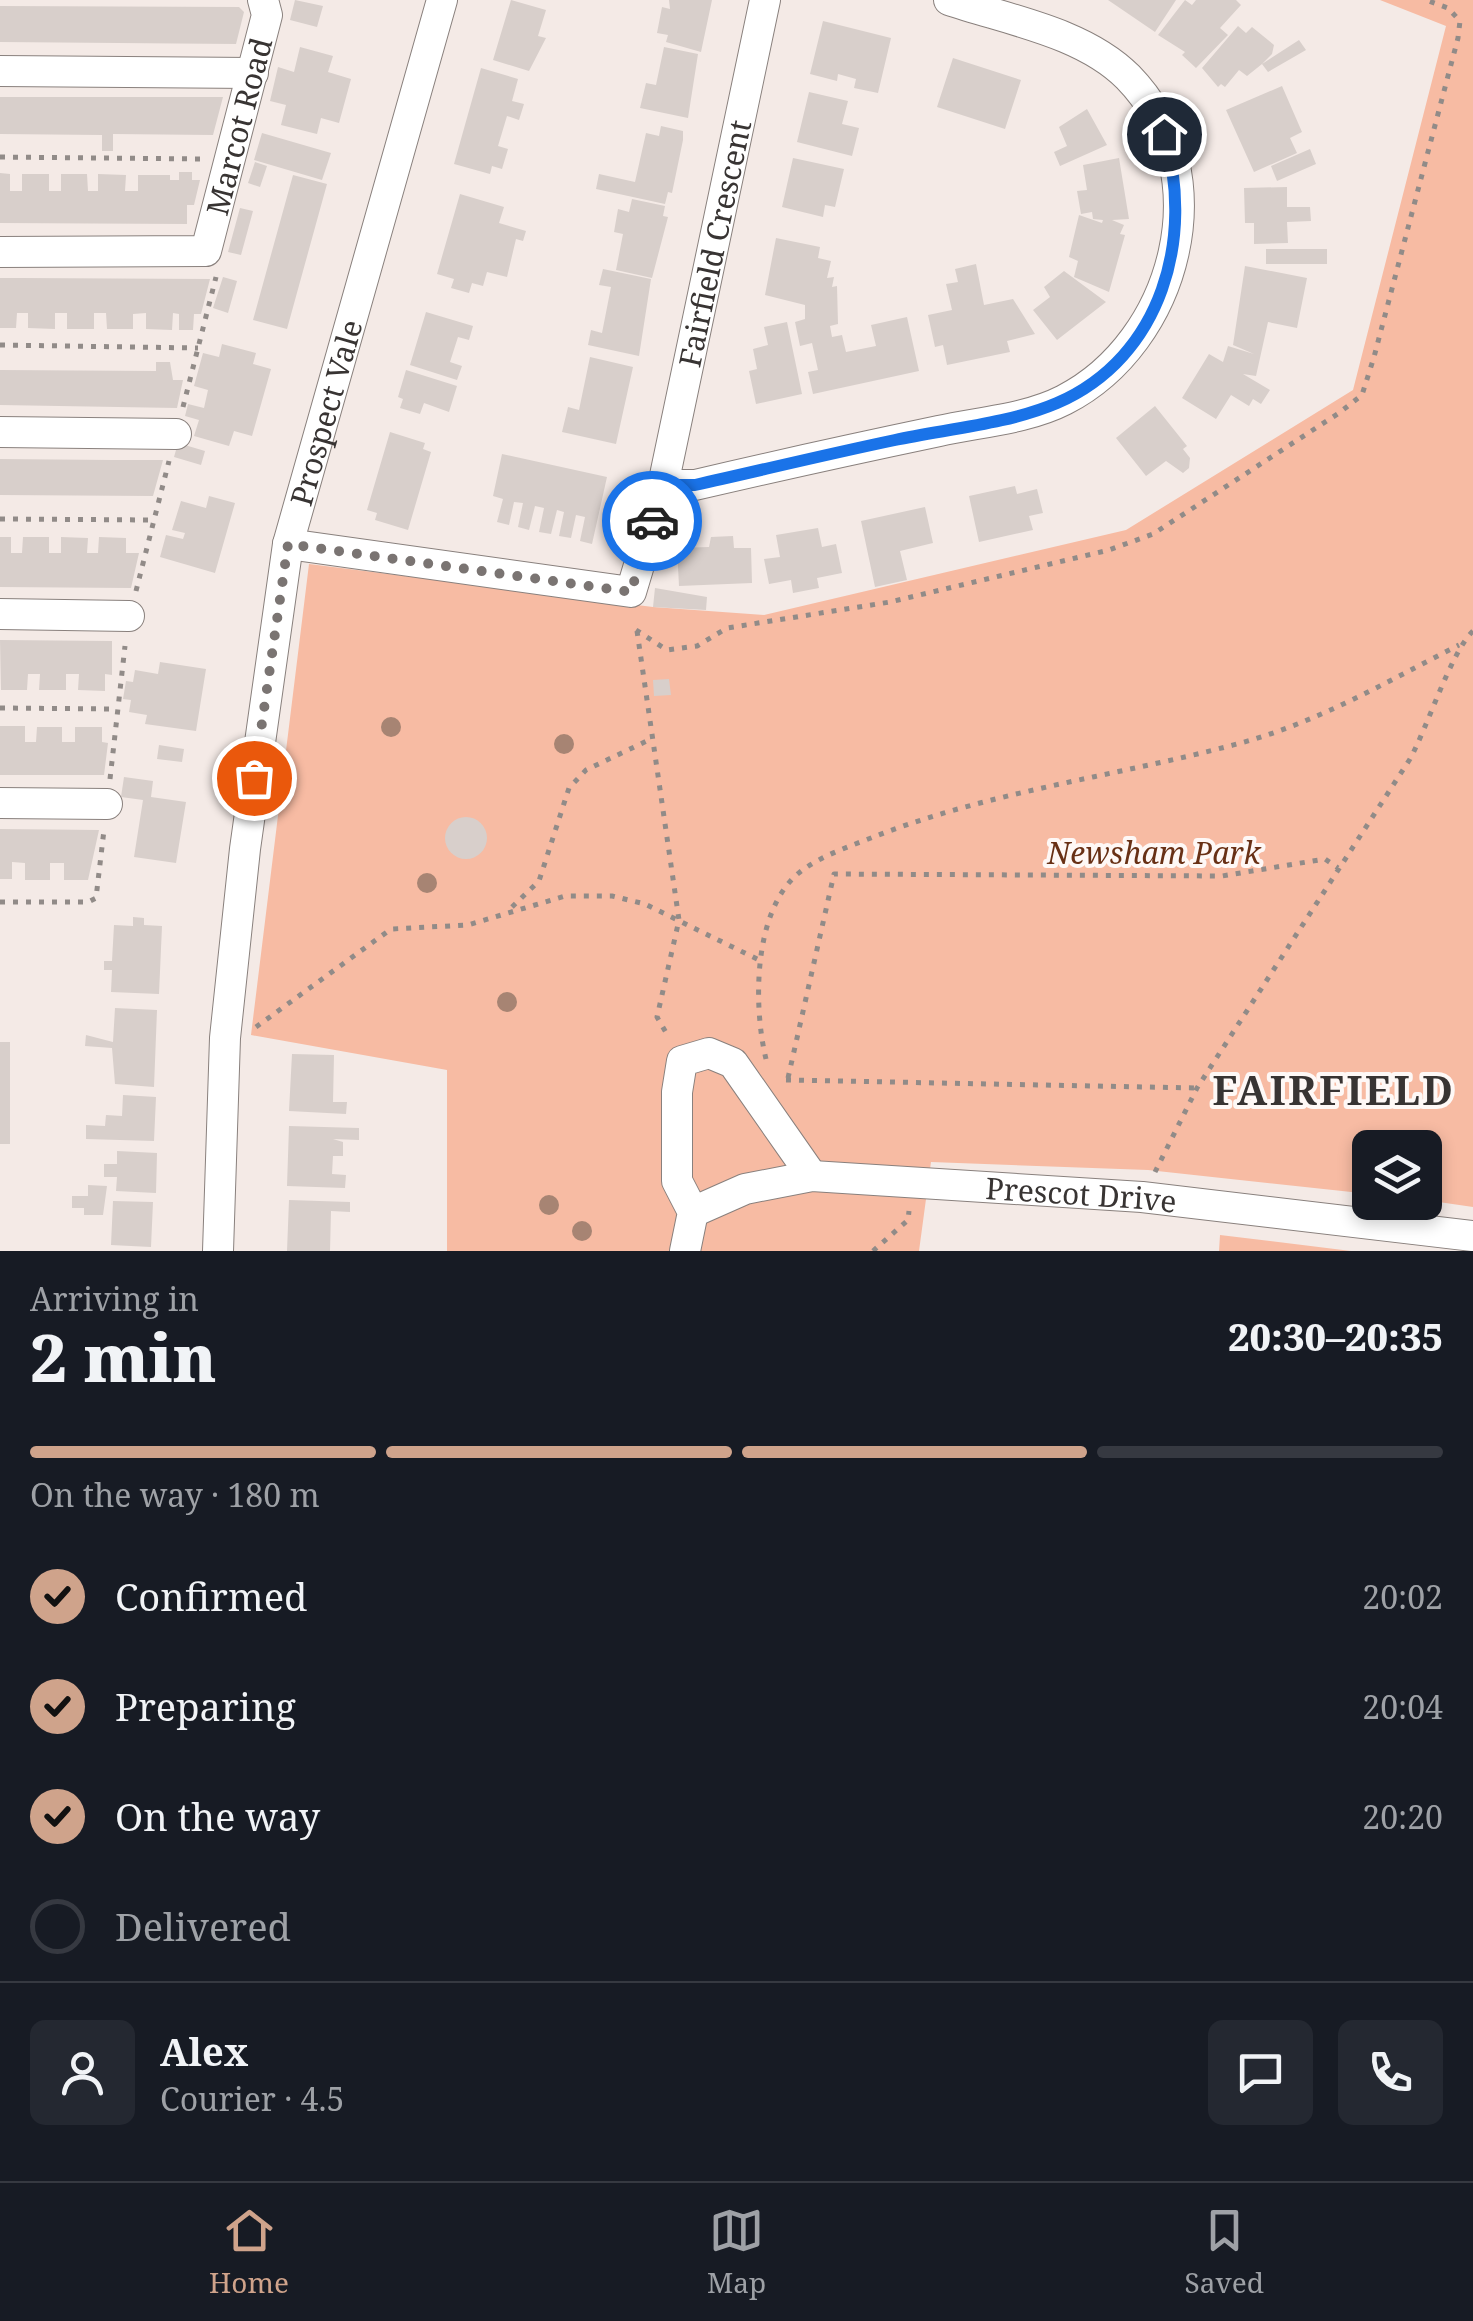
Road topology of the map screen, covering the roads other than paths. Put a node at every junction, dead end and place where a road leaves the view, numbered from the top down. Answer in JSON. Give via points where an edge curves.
{"nodes":[{"id":1,"x":263,"y":0,"type":"edge"},
{"id":2,"x":442,"y":0,"type":"edge"},
{"id":3,"x":764,"y":0,"type":"edge"},
{"id":4,"x":949,"y":0,"type":"edge"},
{"id":5,"x":0,"y":71,"type":"edge"},
{"id":6,"x":253,"y":73,"type":"junction"},
{"id":7,"x":0,"y":252,"type":"edge"},
{"id":8,"x":0,"y":432,"type":"edge"},
{"id":9,"x":176,"y":434,"type":"road end"},
{"id":10,"x":663,"y":485,"type":"junction"},
{"id":11,"x":288,"y":544,"type":"junction"},
{"id":12,"x":0,"y":614,"type":"edge"},
{"id":13,"x":129,"y":616,"type":"road end"},
{"id":14,"x":0,"y":803,"type":"edge"},
{"id":15,"x":107,"y":804,"type":"road end"},
{"id":16,"x":812,"y":1176,"type":"junction"},
{"id":17,"x":693,"y":1212,"type":"junction"},
{"id":18,"x":1473,"y":1236,"type":"edge"},
{"id":19,"x":218,"y":1251,"type":"edge"},
{"id":20,"x":686,"y":1251,"type":"edge"}],
"edges":[{"from":1,"to":6,"type":"street","name":"Marcot Road","via":[[267,15]]},
{"from":2,"to":11,"type":"street","name":"Prospect Vale"},
{"from":3,"to":10,"type":"street","name":"Fairfield Crescent"},
{"from":4,"to":10,"type":"street","via":[[1088,46],[1152,108],[1173,162],[1178,218],[1169,274],[1146,324],[1098,379],[1039,410],[695,485]]},
{"from":5,"to":6,"type":"street"},
{"from":6,"to":7,"type":"street","name":"Marcot Road","via":[[206,251]]},
{"from":8,"to":9,"type":"street"},
{"from":10,"to":11,"type":"street","name":"Fairfield Crescent","via":[[631,592]]},
{"from":11,"to":19,"type":"street","name":"Prospect Vale","via":[[225,1038]]},
{"from":12,"to":13,"type":"street"},
{"from":14,"to":15,"type":"street"},
{"from":16,"to":17,"type":"street","name":"Prescot Drive","via":[[745,1189]]},
{"from":16,"to":17,"type":"street","via":[[733,1063],[709,1053],[682,1061],[677,1181]]},
{"from":16,"to":18,"type":"street","name":"Prescot Drive","via":[[1142,1197]]},
{"from":17,"to":20,"type":"street"}]}
